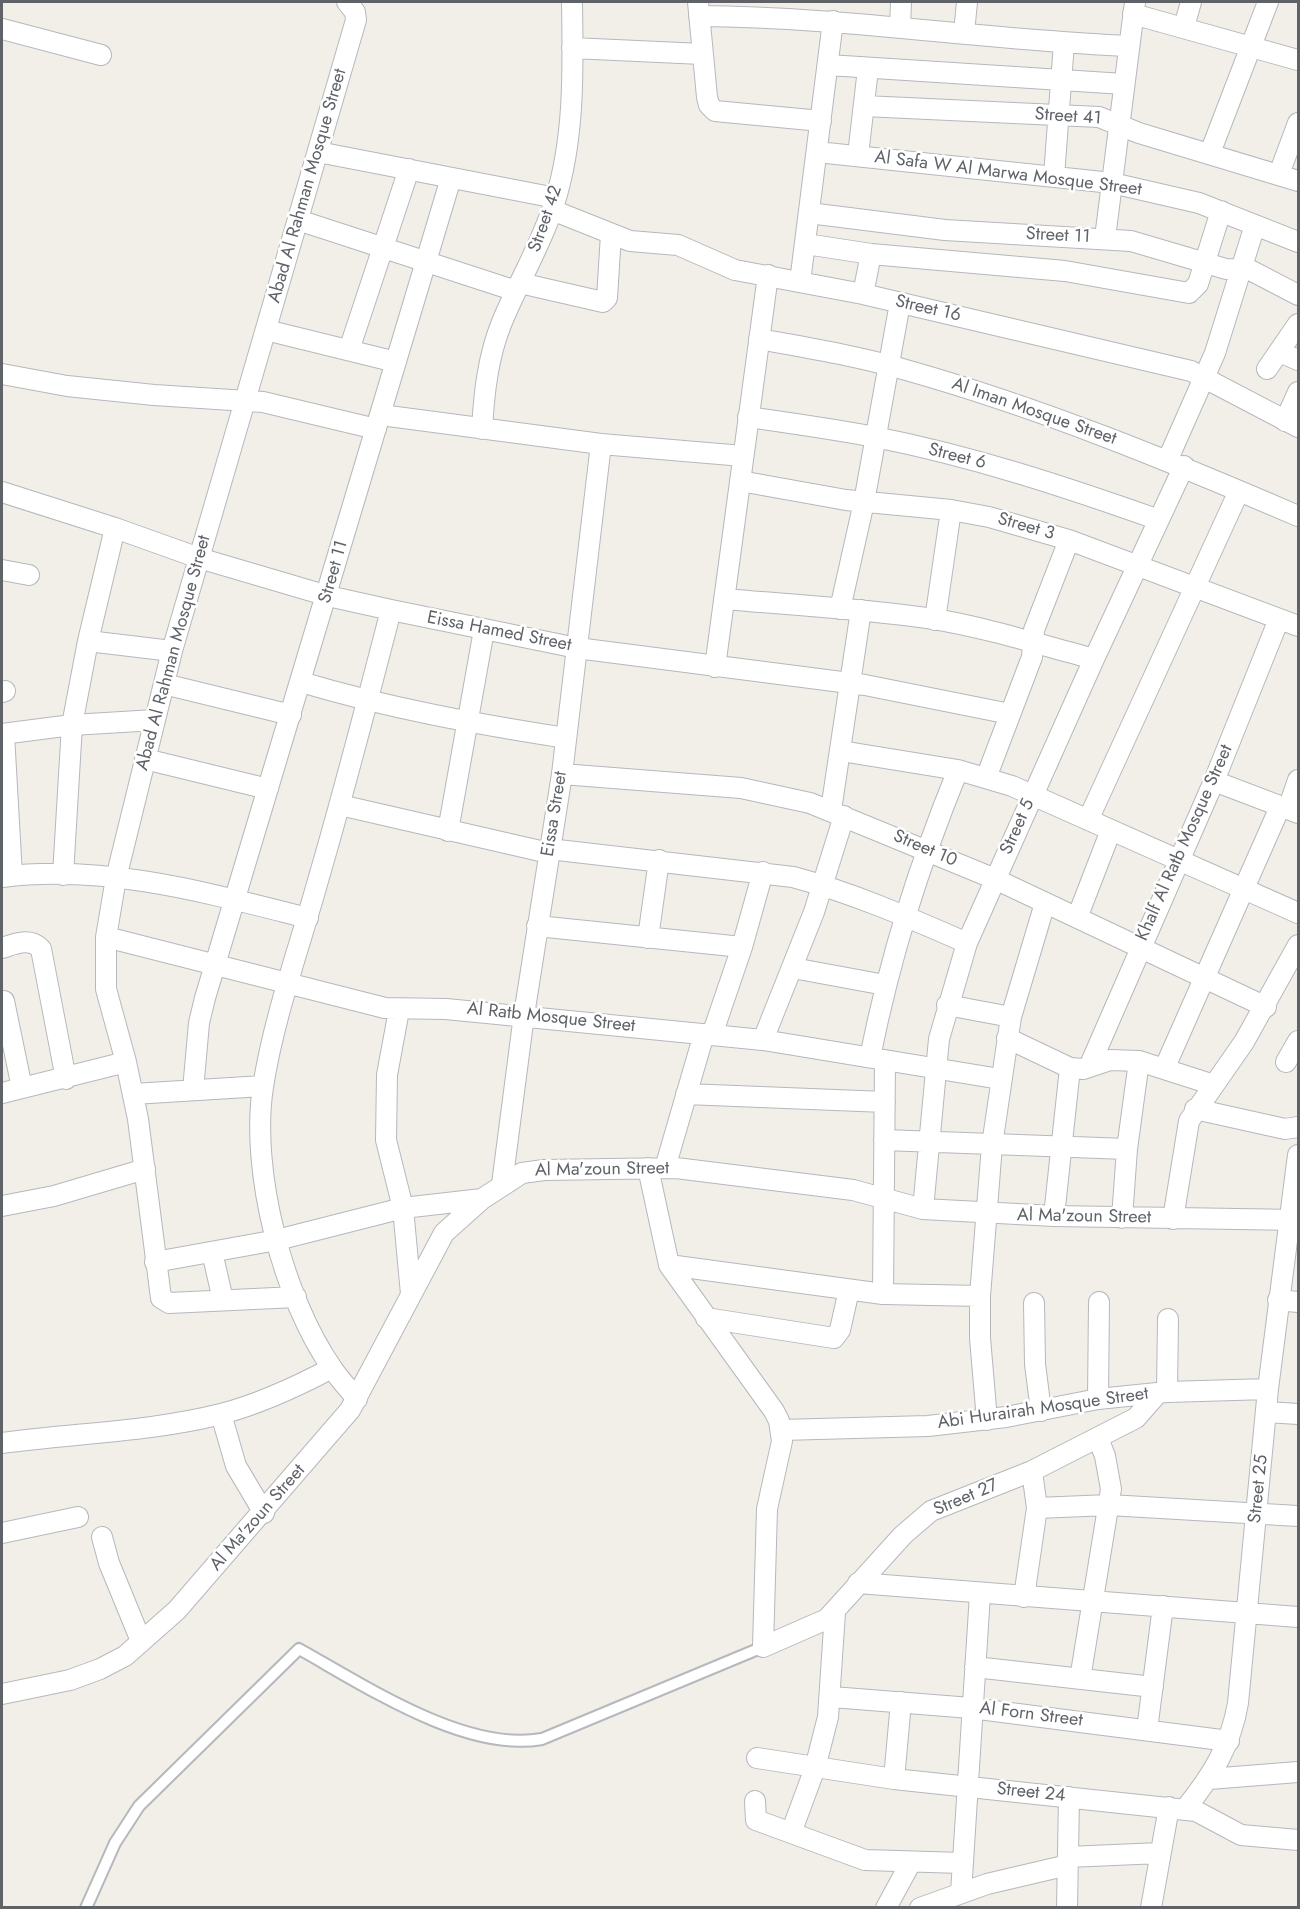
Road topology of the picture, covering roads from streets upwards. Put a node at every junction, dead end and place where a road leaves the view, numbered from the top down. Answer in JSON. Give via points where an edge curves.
{"nodes":[{"id":1,"x":347,"y":2,"type":"edge"},
{"id":2,"x":572,"y":2,"type":"edge"},
{"id":3,"x":901,"y":2,"type":"edge"},
{"id":4,"x":967,"y":2,"type":"edge"},
{"id":5,"x":1191,"y":2,"type":"edge"},
{"id":6,"x":1268,"y":2,"type":"edge"},
{"id":7,"x":1134,"y":8,"type":"edge"},
{"id":8,"x":699,"y":9,"type":"edge"},
{"id":9,"x":772,"y":9,"type":"edge"},
{"id":10,"x":833,"y":21,"type":"junction"},
{"id":11,"x":1184,"y":27,"type":"junction"},
{"id":12,"x":900,"y":28,"type":"junction"},
{"id":13,"x":2,"y":29,"type":"edge"},
{"id":14,"x":964,"y":33,"type":"junction"},
{"id":15,"x":1064,"y":44,"type":"junction"},
{"id":16,"x":1253,"y":45,"type":"junction"},
{"id":17,"x":1129,"y":46,"type":"junction"},
{"id":18,"x":572,"y":48,"type":"junction"},
{"id":19,"x":702,"y":54,"type":"junction"},
{"id":20,"x":101,"y":55,"type":"dead end"},
{"id":21,"x":1299,"y":60,"type":"edge"},
{"id":22,"x":828,"y":65,"type":"junction"},
{"id":23,"x":868,"y":69,"type":"junction"},
{"id":24,"x":1061,"y":82,"type":"junction"},
{"id":25,"x":1124,"y":84,"type":"junction"},
{"id":26,"x":864,"y":106,"type":"junction"},
{"id":27,"x":1059,"y":115,"type":"junction"},
{"id":28,"x":821,"y":121,"type":"junction"},
{"id":29,"x":1119,"y":123,"type":"junction"},
{"id":30,"x":1299,"y":123,"type":"edge"},
{"id":31,"x":318,"y":152,"type":"junction"},
{"id":32,"x":817,"y":152,"type":"junction"},
{"id":33,"x":1210,"y":153,"type":"junction"},
{"id":34,"x":858,"y":155,"type":"junction"},
{"id":35,"x":409,"y":170,"type":"junction"},
{"id":36,"x":1279,"y":174,"type":"junction"},
{"id":37,"x":1054,"y":176,"type":"junction"},
{"id":38,"x":451,"y":178,"type":"junction"},
{"id":39,"x":1299,"y":181,"type":"edge"},
{"id":40,"x":1112,"y":183,"type":"junction"},
{"id":41,"x":554,"y":204,"type":"junction"},
{"id":42,"x":1221,"y":211,"type":"junction"},
{"id":43,"x":809,"y":213,"type":"junction"},
{"id":44,"x":298,"y":220,"type":"junction"},
{"id":45,"x":1255,"y":225,"type":"junction"},
{"id":46,"x":610,"y":234,"type":"junction"},
{"id":47,"x":1105,"y":238,"type":"junction"},
{"id":48,"x":1299,"y":242,"type":"edge"},
{"id":49,"x":806,"y":244,"type":"junction"},
{"id":50,"x":383,"y":247,"type":"junction"},
{"id":51,"x":872,"y":254,"type":"junction"},
{"id":52,"x":426,"y":261,"type":"junction"},
{"id":53,"x":1204,"y":262,"type":"junction"},
{"id":54,"x":1242,"y":270,"type":"junction"},
{"id":55,"x":768,"y":275,"type":"junction"},
{"id":56,"x":800,"y":282,"type":"junction"},
{"id":57,"x":518,"y":287,"type":"junction"},
{"id":58,"x":863,"y":294,"type":"junction"},
{"id":59,"x":1299,"y":295,"type":"edge"},
{"id":60,"x":900,"y":303,"type":"junction"},
{"id":61,"x":1299,"y":324,"type":"edge"},
{"id":62,"x":266,"y":330,"type":"junction"},
{"id":63,"x":759,"y":339,"type":"junction"},
{"id":64,"x":349,"y":350,"type":"junction"},
{"id":65,"x":1280,"y":352,"type":"junction"},
{"id":66,"x":1299,"y":360,"type":"edge"},
{"id":67,"x":396,"y":362,"type":"junction"},
{"id":68,"x":888,"y":365,"type":"junction"},
{"id":69,"x":1267,"y":369,"type":"dead end"},
{"id":70,"x":2,"y":374,"type":"edge"},
{"id":71,"x":1204,"y":377,"type":"junction"},
{"id":72,"x":1299,"y":392,"type":"edge"},
{"id":73,"x":245,"y":400,"type":"junction"},
{"id":74,"x":748,"y":417,"type":"junction"},
{"id":75,"x":379,"y":422,"type":"junction"},
{"id":76,"x":1292,"y":424,"type":"edge"},
{"id":77,"x":482,"y":429,"type":"junction"},
{"id":78,"x":875,"y":438,"type":"junction"},
{"id":79,"x":601,"y":444,"type":"junction"},
{"id":80,"x":743,"y":456,"type":"junction"},
{"id":81,"x":1176,"y":463,"type":"junction"},
{"id":82,"x":740,"y":481,"type":"junction"},
{"id":83,"x":1239,"y":491,"type":"junction"},
{"id":84,"x":2,"y":492,"type":"edge"},
{"id":85,"x":864,"y":502,"type":"junction"},
{"id":86,"x":951,"y":510,"type":"junction"},
{"id":87,"x":1299,"y":516,"type":"edge"},
{"id":88,"x":1159,"y":520,"type":"junction"},
{"id":89,"x":115,"y":528,"type":"junction"},
{"id":90,"x":1069,"y":540,"type":"junction"},
{"id":91,"x":200,"y":558,"type":"junction"},
{"id":92,"x":1138,"y":565,"type":"junction"},
{"id":93,"x":2,"y":570,"type":"edge"},
{"id":94,"x":29,"y":575,"type":"dead end"},
{"id":95,"x":1193,"y":588,"type":"junction"},
{"id":96,"x":328,"y":596,"type":"junction"},
{"id":97,"x":724,"y":599,"type":"junction"},
{"id":98,"x":840,"y":609,"type":"junction"},
{"id":99,"x":391,"y":610,"type":"junction"},
{"id":100,"x":861,"y":610,"type":"junction"},
{"id":101,"x":1279,"y":619,"type":"junction"},
{"id":102,"x":935,"y":620,"type":"junction"},
{"id":103,"x":1299,"y":626,"type":"edge"},
{"id":104,"x":484,"y":630,"type":"junction"},
{"id":105,"x":88,"y":642,"type":"junction"},
{"id":106,"x":1033,"y":642,"type":"junction"},
{"id":107,"x":577,"y":648,"type":"junction"},
{"id":108,"x":172,"y":651,"type":"junction"},
{"id":109,"x":1094,"y":659,"type":"junction"},
{"id":110,"x":715,"y":667,"type":"junction"},
{"id":111,"x":301,"y":682,"type":"junction"},
{"id":112,"x":850,"y":683,"type":"junction"},
{"id":113,"x":164,"y":684,"type":"junction"},
{"id":114,"x":367,"y":701,"type":"junction"},
{"id":115,"x":1010,"y":714,"type":"junction"},
{"id":116,"x":291,"y":715,"type":"junction"},
{"id":117,"x":155,"y":720,"type":"junction"},
{"id":118,"x":468,"y":722,"type":"junction"},
{"id":119,"x":72,"y":725,"type":"junction"},
{"id":120,"x":3,"y":734,"type":"edge"},
{"id":121,"x":566,"y":738,"type":"junction"},
{"id":122,"x":841,"y":751,"type":"junction"},
{"id":123,"x":145,"y":759,"type":"junction"},
{"id":124,"x":958,"y":770,"type":"junction"},
{"id":125,"x":562,"y":774,"type":"junction"},
{"id":126,"x":986,"y":777,"type":"junction"},
{"id":127,"x":1299,"y":780,"type":"edge"},
{"id":128,"x":1214,"y":781,"type":"junction"},
{"id":129,"x":268,"y":789,"type":"junction"},
{"id":130,"x":1033,"y":794,"type":"junction"},
{"id":131,"x":340,"y":805,"type":"junction"},
{"id":132,"x":1289,"y":810,"type":"edge"},
{"id":133,"x":837,"y":813,"type":"junction"},
{"id":134,"x":1088,"y":820,"type":"junction"},
{"id":135,"x":1111,"y":830,"type":"junction"},
{"id":136,"x":448,"y":831,"type":"junction"},
{"id":137,"x":926,"y":849,"type":"junction"},
{"id":138,"x":549,"y":851,"type":"junction"},
{"id":139,"x":658,"y":860,"type":"junction"},
{"id":140,"x":1178,"y":861,"type":"junction"},
{"id":141,"x":763,"y":872,"type":"junction"},
{"id":142,"x":63,"y":875,"type":"junction"},
{"id":143,"x":7,"y":877,"type":"edge"},
{"id":144,"x":116,"y":878,"type":"junction"},
{"id":145,"x":995,"y":879,"type":"junction"},
{"id":146,"x":823,"y":885,"type":"junction"},
{"id":147,"x":1245,"y":890,"type":"junction"},
{"id":148,"x":234,"y":900,"type":"junction"},
{"id":149,"x":1045,"y":903,"type":"junction"},
{"id":150,"x":1299,"y":914,"type":"edge"},
{"id":151,"x":904,"y":915,"type":"junction"},
{"id":152,"x":308,"y":918,"type":"junction"},
{"id":153,"x":1077,"y":918,"type":"junction"},
{"id":154,"x":537,"y":926,"type":"junction"},
{"id":155,"x":106,"y":937,"type":"junction"},
{"id":156,"x":648,"y":938,"type":"junction"},
{"id":157,"x":967,"y":943,"type":"junction"},
{"id":158,"x":1299,"y":945,"type":"edge"},
{"id":159,"x":742,"y":947,"type":"junction"},
{"id":160,"x":1140,"y":947,"type":"junction"},
{"id":161,"x":2,"y":948,"type":"edge"},
{"id":162,"x":215,"y":965,"type":"junction"},
{"id":163,"x":793,"y":968,"type":"junction"},
{"id":164,"x":1206,"y":978,"type":"junction"},
{"id":165,"x":289,"y":984,"type":"junction"},
{"id":166,"x":885,"y":985,"type":"junction"},
{"id":167,"x":4,"y":1001,"type":"dead end"},
{"id":168,"x":947,"y":1005,"type":"junction"},
{"id":169,"x":1266,"y":1006,"type":"junction"},
{"id":170,"x":399,"y":1010,"type":"junction"},
{"id":171,"x":524,"y":1015,"type":"junction"},
{"id":172,"x":1011,"y":1017,"type":"junction"},
{"id":173,"x":708,"y":1034,"type":"junction"},
{"id":174,"x":1006,"y":1038,"type":"junction"},
{"id":175,"x":763,"y":1040,"type":"junction"},
{"id":176,"x":1299,"y":1041,"type":"edge"},
{"id":177,"x":878,"y":1059,"type":"junction"},
{"id":178,"x":1139,"y":1061,"type":"junction"},
{"id":179,"x":126,"y":1062,"type":"junction"},
{"id":180,"x":1286,"y":1062,"type":"dead end"},
{"id":181,"x":1079,"y":1067,"type":"junction"},
{"id":182,"x":1165,"y":1067,"type":"junction"},
{"id":183,"x":935,"y":1069,"type":"junction"},
{"id":184,"x":66,"y":1079,"type":"junction"},
{"id":185,"x":1000,"y":1079,"type":"junction"},
{"id":186,"x":1214,"y":1085,"type":"junction"},
{"id":187,"x":263,"y":1086,"type":"junction"},
{"id":188,"x":22,"y":1088,"type":"junction"},
{"id":189,"x":193,"y":1090,"type":"junction"},
{"id":190,"x":2,"y":1093,"type":"edge"},
{"id":191,"x":133,"y":1094,"type":"junction"},
{"id":192,"x":686,"y":1094,"type":"junction"},
{"id":193,"x":885,"y":1102,"type":"junction"},
{"id":194,"x":1195,"y":1109,"type":"junction"},
{"id":195,"x":1299,"y":1127,"type":"edge"},
{"id":196,"x":884,"y":1140,"type":"junction"},
{"id":197,"x":929,"y":1142,"type":"junction"},
{"id":198,"x":992,"y":1145,"type":"junction"},
{"id":199,"x":1063,"y":1147,"type":"junction"},
{"id":200,"x":1127,"y":1149,"type":"junction"},
{"id":201,"x":1299,"y":1155,"type":"edge"},
{"id":202,"x":657,"y":1168,"type":"junction"},
{"id":203,"x":145,"y":1169,"type":"junction"},
{"id":204,"x":502,"y":1184,"type":"junction"},
{"id":205,"x":482,"y":1199,"type":"junction"},
{"id":206,"x":884,"y":1199,"type":"junction"},
{"id":207,"x":2,"y":1206,"type":"edge"},
{"id":208,"x":403,"y":1208,"type":"junction"},
{"id":209,"x":923,"y":1209,"type":"junction"},
{"id":210,"x":985,"y":1214,"type":"junction"},
{"id":211,"x":1054,"y":1216,"type":"junction"},
{"id":212,"x":1122,"y":1218,"type":"junction"},
{"id":213,"x":1173,"y":1219,"type":"junction"},
{"id":214,"x":1294,"y":1220,"type":"edge"},
{"id":215,"x":277,"y":1240,"type":"junction"},
{"id":216,"x":212,"y":1252,"type":"junction"},
{"id":217,"x":154,"y":1262,"type":"junction"},
{"id":218,"x":669,"y":1266,"type":"junction"},
{"id":219,"x":849,"y":1290,"type":"junction"},
{"id":220,"x":411,"y":1294,"type":"junction"},
{"id":221,"x":883,"y":1294,"type":"junction"},
{"id":222,"x":980,"y":1296,"type":"junction"},
{"id":223,"x":296,"y":1297,"type":"junction"},
{"id":224,"x":223,"y":1300,"type":"junction"},
{"id":225,"x":1278,"y":1300,"type":"junction"},
{"id":226,"x":1100,"y":1302,"type":"dead end"},
{"id":227,"x":1299,"y":1302,"type":"edge"},
{"id":228,"x":1035,"y":1303,"type":"dead end"},
{"id":229,"x":706,"y":1318,"type":"junction"},
{"id":230,"x":1168,"y":1319,"type":"dead end"},
{"id":231,"x":332,"y":1368,"type":"junction"},
{"id":232,"x":1269,"y":1389,"type":"junction"},
{"id":233,"x":1162,"y":1393,"type":"junction"},
{"id":234,"x":357,"y":1399,"type":"junction"},
{"id":235,"x":1098,"y":1399,"type":"junction"},
{"id":236,"x":1041,"y":1411,"type":"junction"},
{"id":237,"x":1267,"y":1412,"type":"junction"},
{"id":238,"x":221,"y":1414,"type":"junction"},
{"id":239,"x":1299,"y":1414,"type":"edge"},
{"id":240,"x":987,"y":1420,"type":"junction"},
{"id":241,"x":782,"y":1430,"type":"junction"},
{"id":242,"x":1098,"y":1438,"type":"junction"},
{"id":243,"x":2,"y":1443,"type":"edge"},
{"id":244,"x":1032,"y":1471,"type":"junction"},
{"id":245,"x":1109,"y":1505,"type":"junction"},
{"id":246,"x":1037,"y":1508,"type":"junction"},
{"id":247,"x":264,"y":1513,"type":"junction"},
{"id":248,"x":1256,"y":1514,"type":"junction"},
{"id":249,"x":1299,"y":1516,"type":"edge"},
{"id":250,"x":78,"y":1517,"type":"dead end"},
{"id":251,"x":2,"y":1533,"type":"edge"},
{"id":252,"x":102,"y":1537,"type":"dead end"},
{"id":253,"x":858,"y":1583,"type":"junction"},
{"id":254,"x":980,"y":1594,"type":"junction"},
{"id":255,"x":1024,"y":1597,"type":"junction"},
{"id":256,"x":1093,"y":1602,"type":"junction"},
{"id":257,"x":1163,"y":1606,"type":"junction"},
{"id":258,"x":835,"y":1612,"type":"junction"},
{"id":259,"x":1245,"y":1612,"type":"junction"},
{"id":260,"x":1299,"y":1617,"type":"edge"},
{"id":261,"x":141,"y":1641,"type":"junction"},
{"id":262,"x":975,"y":1667,"type":"junction"},
{"id":263,"x":1080,"y":1679,"type":"junction"},
{"id":264,"x":1153,"y":1687,"type":"junction"},
{"id":265,"x":2,"y":1694,"type":"edge"},
{"id":266,"x":832,"y":1697,"type":"junction"},
{"id":267,"x":901,"y":1702,"type":"junction"},
{"id":268,"x":972,"y":1708,"type":"junction"},
{"id":269,"x":1147,"y":1730,"type":"junction"},
{"id":270,"x":1229,"y":1740,"type":"junction"},
{"id":271,"x":757,"y":1758,"type":"dead end"},
{"id":272,"x":815,"y":1768,"type":"junction"},
{"id":273,"x":1299,"y":1772,"type":"edge"},
{"id":274,"x":894,"y":1779,"type":"junction"},
{"id":275,"x":1209,"y":1779,"type":"junction"},
{"id":276,"x":966,"y":1787,"type":"junction"},
{"id":277,"x":1069,"y":1797,"type":"junction"},
{"id":278,"x":755,"y":1801,"type":"dead end"},
{"id":279,"x":1177,"y":1808,"type":"junction"},
{"id":280,"x":791,"y":1833,"type":"junction"},
{"id":281,"x":1299,"y":1840,"type":"edge"},
{"id":282,"x":1160,"y":1853,"type":"junction"},
{"id":283,"x":1068,"y":1861,"type":"junction"},
{"id":284,"x":910,"y":1862,"type":"junction"},
{"id":285,"x":962,"y":1863,"type":"junction"},
{"id":286,"x":961,"y":1893,"type":"junction"},
{"id":287,"x":886,"y":1908,"type":"edge"},
{"id":288,"x":920,"y":1908,"type":"edge"},
{"id":289,"x":1067,"y":1908,"type":"edge"},
{"id":290,"x":1151,"y":1908,"type":"edge"}],
"edges":[{"from":1,"to":31,"type":"street","name":"Abad Al Rahman Mosque Street","via":[[356,12],[356,20]]},
{"from":2,"to":18,"type":"street","name":"Street 42"},
{"from":3,"to":12,"type":"street"},
{"from":4,"to":14,"type":"street"},
{"from":5,"to":11,"type":"street"},
{"from":6,"to":16,"type":"street"},
{"from":7,"to":11,"type":"street"},
{"from":7,"to":17,"type":"street"},
{"from":8,"to":9,"type":"street"},
{"from":8,"to":19,"type":"street"},
{"from":9,"to":10,"type":"street"},
{"from":10,"to":12,"type":"street"},
{"from":10,"to":22,"type":"street"},
{"from":11,"to":16,"type":"street"},
{"from":12,"to":14,"type":"street"},
{"from":13,"to":20,"type":"street"},
{"from":14,"to":15,"type":"street"},
{"from":15,"to":17,"type":"street"},
{"from":15,"to":24,"type":"street"},
{"from":16,"to":21,"type":"street"},
{"from":16,"to":33,"type":"street"},
{"from":17,"to":25,"type":"street"},
{"from":18,"to":19,"type":"street"},
{"from":18,"to":41,"type":"street","name":"Street 42","via":[[567,134]]},
{"from":19,"to":28,"type":"street","via":[[707,97],[715,111]]},
{"from":22,"to":23,"type":"street"},
{"from":22,"to":28,"type":"street"},
{"from":23,"to":24,"type":"street"},
{"from":23,"to":26,"type":"street"},
{"from":24,"to":25,"type":"street"},
{"from":24,"to":27,"type":"street"},
{"from":25,"to":29,"type":"street"},
{"from":26,"to":27,"type":"street","name":"Street 41"},
{"from":26,"to":34,"type":"street"},
{"from":27,"to":29,"type":"street","name":"Street 41","via":[[1099,117]]},
{"from":27,"to":37,"type":"street"},
{"from":28,"to":32,"type":"street"},
{"from":29,"to":33,"type":"street","name":"Street 41","via":[[1139,133]]},
{"from":29,"to":40,"type":"street"},
{"from":30,"to":36,"type":"street"},
{"from":31,"to":35,"type":"street","name":"Street 16"},
{"from":31,"to":44,"type":"street","name":"Abad Al Rahman Mosque Street"},
{"from":32,"to":34,"type":"street","name":"Al Safa W Al Marwa Mosque Street"},
{"from":32,"to":43,"type":"street"},
{"from":33,"to":36,"type":"street","name":"Street 41"},
{"from":34,"to":37,"type":"street","name":"Al Safa W Al Marwa Mosque Street"},
{"from":35,"to":38,"type":"street","name":"Street 16"},
{"from":35,"to":50,"type":"street"},
{"from":36,"to":39,"type":"street","name":"Street 41"},
{"from":37,"to":40,"type":"street","name":"Al Safa W Al Marwa Mosque Street"},
{"from":38,"to":41,"type":"street","name":"Street 16"},
{"from":38,"to":52,"type":"street","name":"Street 11"},
{"from":40,"to":42,"type":"street","name":"Al Safa W Al Marwa Mosque Street"},
{"from":40,"to":47,"type":"street"},
{"from":41,"to":46,"type":"street","name":"Street 16"},
{"from":41,"to":57,"type":"street","name":"Street 42"},
{"from":42,"to":45,"type":"street","name":"Al Safa W Al Marwa Mosque Street"},
{"from":42,"to":53,"type":"street"},
{"from":43,"to":47,"type":"street","name":"Street 11","via":[[945,230]]},
{"from":43,"to":49,"type":"street"},
{"from":44,"to":50,"type":"street"},
{"from":44,"to":62,"type":"street","name":"Abad Al Rahman Mosque Street"},
{"from":45,"to":48,"type":"street","name":"Al Safa W Al Marwa Mosque Street"},
{"from":45,"to":54,"type":"street","name":"Street 5"},
{"from":46,"to":55,"type":"street","name":"Street 16","via":[[630,241],[678,245],[719,265]]},
{"from":46,"to":57,"type":"street","via":[[607,298],[603,302]]},
{"from":47,"to":53,"type":"street","name":"Street 11","via":[[1156,247]]},
{"from":49,"to":51,"type":"street"},
{"from":49,"to":56,"type":"street"},
{"from":50,"to":52,"type":"street"},
{"from":50,"to":64,"type":"street"},
{"from":51,"to":53,"type":"street","via":[[1065,271],[1189,293],[1198,284]]},
{"from":51,"to":58,"type":"street"},
{"from":52,"to":57,"type":"street"},
{"from":52,"to":67,"type":"street","name":"Street 11"},
{"from":53,"to":54,"type":"street","name":"Street 11"},
{"from":54,"to":59,"type":"street","name":"Street 11","via":[[1253,271]]},
{"from":54,"to":71,"type":"street","name":"Street 5"},
{"from":55,"to":56,"type":"street","name":"Street 16"},
{"from":55,"to":63,"type":"street"},
{"from":56,"to":58,"type":"street","name":"Street 16"},
{"from":57,"to":77,"type":"street","name":"Street 42","via":[[491,358]]},
{"from":58,"to":60,"type":"street","name":"Street 16"},
{"from":60,"to":68,"type":"street"},
{"from":60,"to":71,"type":"street","name":"Street 16","via":[[1174,366]]},
{"from":61,"to":65,"type":"street"},
{"from":62,"to":64,"type":"street"},
{"from":62,"to":73,"type":"street","name":"Abad Al Rahman Mosque Street"},
{"from":63,"to":68,"type":"street","name":"Al Iman Mosque Street"},
{"from":63,"to":74,"type":"street"},
{"from":64,"to":67,"type":"street"},
{"from":65,"to":66,"type":"street"},
{"from":65,"to":69,"type":"street"},
{"from":67,"to":75,"type":"street","name":"Street 11"},
{"from":68,"to":78,"type":"street"},
{"from":68,"to":81,"type":"street","name":"Al Iman Mosque Street"},
{"from":70,"to":73,"type":"street","via":[[122,392]]},
{"from":71,"to":76,"type":"street","name":"Street 16"},
{"from":71,"to":81,"type":"street","name":"Street 5"},
{"from":72,"to":76,"type":"street"},
{"from":73,"to":75,"type":"street"},
{"from":73,"to":91,"type":"street","name":"Abad Al Rahman Mosque Street"},
{"from":74,"to":78,"type":"street","name":"Street 6"},
{"from":74,"to":80,"type":"street"},
{"from":75,"to":77,"type":"street"},
{"from":75,"to":96,"type":"street","name":"Street 11"},
{"from":77,"to":79,"type":"street"},
{"from":78,"to":85,"type":"street"},
{"from":78,"to":88,"type":"street","name":"Street 6","via":[[991,465]]},
{"from":79,"to":80,"type":"street"},
{"from":79,"to":107,"type":"street","name":"Eissa Street"},
{"from":80,"to":82,"type":"street"},
{"from":81,"to":83,"type":"street","name":"Al Iman Mosque Street"},
{"from":81,"to":88,"type":"street","name":"Street 5"},
{"from":82,"to":85,"type":"street","name":"Street 3"},
{"from":82,"to":97,"type":"street"},
{"from":83,"to":87,"type":"street","name":"Al Iman Mosque Street"},
{"from":83,"to":95,"type":"street"},
{"from":84,"to":89,"type":"street","name":"Eissa Hamed Street"},
{"from":85,"to":86,"type":"street","name":"Street 3"},
{"from":85,"to":98,"type":"street"},
{"from":86,"to":90,"type":"street","name":"Street 3"},
{"from":86,"to":102,"type":"street"},
{"from":88,"to":92,"type":"street","name":"Street 5"},
{"from":89,"to":91,"type":"street","name":"Eissa Hamed Street"},
{"from":89,"to":105,"type":"street"},
{"from":90,"to":92,"type":"street","name":"Street 3"},
{"from":90,"to":106,"type":"street","via":[[1034,630]]},
{"from":91,"to":96,"type":"street","name":"Eissa Hamed Street"},
{"from":91,"to":108,"type":"street","name":"Abad Al Rahman Mosque Street"},
{"from":92,"to":95,"type":"street","name":"Street 3"},
{"from":92,"to":109,"type":"street","name":"Street 5"},
{"from":93,"to":94,"type":"street"},
{"from":95,"to":101,"type":"street","name":"Street 3"},
{"from":95,"to":134,"type":"street"},
{"from":96,"to":99,"type":"street","name":"Eissa Hamed Street"},
{"from":96,"to":111,"type":"street","name":"Street 11"},
{"from":97,"to":98,"type":"street"},
{"from":97,"to":110,"type":"street"},
{"from":98,"to":100,"type":"street"},
{"from":99,"to":104,"type":"street","name":"Eissa Hamed Street"},
{"from":99,"to":114,"type":"street"},
{"from":100,"to":102,"type":"street"},
{"from":100,"to":112,"type":"street"},
{"from":101,"to":103,"type":"street","name":"Street 3"},
{"from":101,"to":128,"type":"street","name":"Khalf Al Ratb Mosque Street"},
{"from":102,"to":106,"type":"street"},
{"from":104,"to":107,"type":"street","name":"Eissa Hamed Street"},
{"from":104,"to":118,"type":"street"},
{"from":105,"to":108,"type":"street"},
{"from":105,"to":119,"type":"street"},
{"from":106,"to":109,"type":"street"},
{"from":106,"to":115,"type":"street","via":[[1032,657]]},
{"from":107,"to":110,"type":"street","name":"Eissa Hamed Street"},
{"from":107,"to":121,"type":"street","name":"Eissa Street"},
{"from":108,"to":113,"type":"street","name":"Abad Al Rahman Mosque Street"},
{"from":109,"to":130,"type":"street","name":"Street 5"},
{"from":110,"to":112,"type":"street","name":"Eissa Hamed Street"},
{"from":111,"to":114,"type":"street"},
{"from":111,"to":116,"type":"street","name":"Street 11"},
{"from":112,"to":115,"type":"street","name":"Eissa Hamed Street"},
{"from":112,"to":122,"type":"street"},
{"from":113,"to":116,"type":"street"},
{"from":113,"to":117,"type":"street","name":"Abad Al Rahman Mosque Street"},
{"from":114,"to":118,"type":"street"},
{"from":114,"to":131,"type":"street"},
{"from":115,"to":126,"type":"street"},
{"from":116,"to":129,"type":"street","name":"Street 11"},
{"from":117,"to":119,"type":"street"},
{"from":117,"to":123,"type":"street","name":"Abad Al Rahman Mosque Street"},
{"from":118,"to":121,"type":"street"},
{"from":118,"to":136,"type":"street"},
{"from":119,"to":120,"type":"street"},
{"from":119,"to":142,"type":"street"},
{"from":120,"to":143,"type":"street"},
{"from":121,"to":125,"type":"street","name":"Eissa Street"},
{"from":122,"to":124,"type":"street"},
{"from":122,"to":133,"type":"street"},
{"from":123,"to":129,"type":"street"},
{"from":123,"to":144,"type":"street","name":"Abad Al Rahman Mosque Street"},
{"from":124,"to":126,"type":"street"},
{"from":124,"to":137,"type":"street"},
{"from":125,"to":133,"type":"street","name":"Street 10","via":[[763,791]]},
{"from":125,"to":138,"type":"street","name":"Eissa Street"},
{"from":126,"to":130,"type":"street"},
{"from":127,"to":132,"type":"street"},
{"from":128,"to":132,"type":"street"},
{"from":128,"to":140,"type":"street","name":"Khalf Al Ratb Mosque Street"},
{"from":129,"to":148,"type":"street","name":"Street 11"},
{"from":130,"to":134,"type":"street"},
{"from":130,"to":145,"type":"street","name":"Street 5"},
{"from":131,"to":136,"type":"street"},
{"from":131,"to":152,"type":"street"},
{"from":132,"to":147,"type":"street"},
{"from":133,"to":137,"type":"street","name":"Street 10"},
{"from":133,"to":146,"type":"street"},
{"from":134,"to":135,"type":"street"},
{"from":135,"to":140,"type":"street"},
{"from":135,"to":153,"type":"street"},
{"from":136,"to":138,"type":"street"},
{"from":137,"to":145,"type":"street","name":"Street 10"},
{"from":137,"to":151,"type":"street"},
{"from":138,"to":139,"type":"street"},
{"from":138,"to":154,"type":"street","name":"Eissa Street"},
{"from":139,"to":141,"type":"street"},
{"from":139,"to":156,"type":"street"},
{"from":140,"to":147,"type":"street"},
{"from":140,"to":160,"type":"street","name":"Khalf Al Ratb Mosque Street"},
{"from":141,"to":146,"type":"street"},
{"from":141,"to":159,"type":"street"},
{"from":142,"to":143,"type":"street"},
{"from":142,"to":144,"type":"street"},
{"from":144,"to":148,"type":"street"},
{"from":144,"to":155,"type":"street","name":"Abad Al Rahman Mosque Street"},
{"from":145,"to":149,"type":"street","name":"Street 10"},
{"from":145,"to":157,"type":"street","name":"Street 5"},
{"from":146,"to":151,"type":"street"},
{"from":146,"to":163,"type":"street"},
{"from":147,"to":150,"type":"street"},
{"from":147,"to":164,"type":"street"},
{"from":148,"to":152,"type":"street"},
{"from":148,"to":162,"type":"street","name":"Street 11"},
{"from":149,"to":153,"type":"street","name":"Street 10"},
{"from":149,"to":172,"type":"street"},
{"from":151,"to":157,"type":"street"},
{"from":151,"to":166,"type":"street"},
{"from":152,"to":165,"type":"street"},
{"from":153,"to":160,"type":"street","name":"Street 10"},
{"from":154,"to":156,"type":"street"},
{"from":154,"to":171,"type":"street","name":"Eissa Street"},
{"from":155,"to":162,"type":"street","name":"Al Ratb Mosque Street"},
{"from":155,"to":179,"type":"street","name":"Abad Al Rahman Mosque Street","via":[[106,989]]},
{"from":156,"to":159,"type":"street"},
{"from":157,"to":168,"type":"street","name":"Street 5"},
{"from":158,"to":169,"type":"street"},
{"from":159,"to":173,"type":"street"},
{"from":160,"to":164,"type":"street","name":"Street 10"},
{"from":160,"to":181,"type":"street","name":"Khalf Al Ratb Mosque Street"},
{"from":161,"to":184,"type":"street","via":[[29,942],[41,949]]},
{"from":162,"to":165,"type":"street","name":"Al Ratb Mosque Street"},
{"from":162,"to":189,"type":"street","name":"Street 11","via":[[199,1023]]},
{"from":163,"to":166,"type":"street"},
{"from":163,"to":175,"type":"street"},
{"from":164,"to":169,"type":"street","name":"Street 10"},
{"from":164,"to":182,"type":"street"},
{"from":165,"to":170,"type":"street","name":"Al Ratb Mosque Street"},
{"from":165,"to":187,"type":"street"},
{"from":166,"to":177,"type":"street"},
{"from":167,"to":188,"type":"street"},
{"from":168,"to":172,"type":"street"},
{"from":168,"to":183,"type":"street","name":"Street 5"},
{"from":169,"to":186,"type":"street"},
{"from":170,"to":171,"type":"street","name":"Al Ratb Mosque Street","via":[[434,1008]]},
{"from":170,"to":208,"type":"street","via":[[387,1075],[385,1117],[386,1140]]},
{"from":171,"to":173,"type":"street","name":"Al Ratb Mosque Street"},
{"from":171,"to":204,"type":"street","name":"Eissa Street"},
{"from":172,"to":174,"type":"street"},
{"from":173,"to":175,"type":"street","name":"Al Ratb Mosque Street"},
{"from":173,"to":192,"type":"street"},
{"from":174,"to":181,"type":"street"},
{"from":174,"to":185,"type":"street"},
{"from":175,"to":177,"type":"street","name":"Al Ratb Mosque Street"},
{"from":176,"to":180,"type":"street"},
{"from":177,"to":183,"type":"street","name":"Al Ratb Mosque Street"},
{"from":177,"to":193,"type":"street"},
{"from":178,"to":181,"type":"street","via":[[1110,1060]]},
{"from":178,"to":182,"type":"street"},
{"from":178,"to":200,"type":"street"},
{"from":179,"to":184,"type":"street"},
{"from":179,"to":191,"type":"street","name":"Abad Al Rahman Mosque Street"},
{"from":181,"to":199,"type":"street","name":"Khalf Al Ratb Mosque Street"},
{"from":182,"to":186,"type":"street"},
{"from":183,"to":185,"type":"street","name":"Al Ratb Mosque Street"},
{"from":183,"to":197,"type":"street","name":"Street 5"},
{"from":184,"to":188,"type":"street"},
{"from":185,"to":198,"type":"street"},
{"from":186,"to":194,"type":"street"},
{"from":187,"to":189,"type":"street"},
{"from":187,"to":215,"type":"street","via":[[262,1160]]},
{"from":188,"to":190,"type":"street"},
{"from":189,"to":191,"type":"street"},
{"from":191,"to":203,"type":"street","name":"Abad Al Rahman Mosque Street"},
{"from":192,"to":193,"type":"street"},
{"from":192,"to":202,"type":"street"},
{"from":193,"to":196,"type":"street"},
{"from":194,"to":195,"type":"street","via":[[1285,1129]]},
{"from":194,"to":213,"type":"street","via":[[1186,1132]]},
{"from":196,"to":197,"type":"street"},
{"from":196,"to":206,"type":"street"},
{"from":197,"to":198,"type":"street"},
{"from":197,"to":209,"type":"street","name":"Street 5"},
{"from":198,"to":199,"type":"street"},
{"from":198,"to":210,"type":"street"},
{"from":199,"to":200,"type":"street"},
{"from":199,"to":211,"type":"street","name":"Khalf Al Ratb Mosque Street"},
{"from":200,"to":212,"type":"street"},
{"from":201,"to":214,"type":"street","name":"Street 25"},
{"from":202,"to":204,"type":"street","name":"Al Ma'zoun Street","via":[[532,1171]]},
{"from":202,"to":206,"type":"street","name":"Al Ma'zoun Street","via":[[853,1190]]},
{"from":202,"to":218,"type":"street"},
{"from":203,"to":207,"type":"street","via":[[54,1196]]},
{"from":203,"to":217,"type":"street","name":"Abad Al Rahman Mosque Street"},
{"from":204,"to":205,"type":"street","name":"Al Ma'zoun Street"},
{"from":205,"to":208,"type":"street"},
{"from":205,"to":220,"type":"street","name":"Al Ma'zoun Street","via":[[444,1233]]},
{"from":206,"to":209,"type":"street","name":"Al Ma'zoun Street"},
{"from":206,"to":221,"type":"street"},
{"from":208,"to":215,"type":"street"},
{"from":208,"to":220,"type":"street"},
{"from":209,"to":210,"type":"street","name":"Al Ma'zoun Street"},
{"from":210,"to":211,"type":"street","name":"Al Ma'zoun Street"},
{"from":210,"to":222,"type":"street"},
{"from":211,"to":212,"type":"street","name":"Al Ma'zoun Street"},
{"from":212,"to":213,"type":"street","name":"Al Ma'zoun Street"},
{"from":213,"to":214,"type":"street","name":"Al Ma'zoun Street"},
{"from":214,"to":225,"type":"street","name":"Street 25"},
{"from":215,"to":216,"type":"street"},
{"from":215,"to":223,"type":"street"},
{"from":216,"to":217,"type":"street"},
{"from":216,"to":224,"type":"street"},
{"from":217,"to":224,"type":"street","name":"Abad Al Rahman Mosque Street","via":[[161,1298],[168,1303]]},
{"from":218,"to":219,"type":"street"},
{"from":218,"to":229,"type":"street"},
{"from":219,"to":221,"type":"street"},
{"from":219,"to":229,"type":"street","via":[[840,1330],[834,1338]]},
{"from":220,"to":234,"type":"street","name":"Al Ma'zoun Street"},
{"from":221,"to":222,"type":"street"},
{"from":222,"to":240,"type":"street"},
{"from":223,"to":224,"type":"street"},
{"from":223,"to":231,"type":"street"},
{"from":225,"to":227,"type":"street"},
{"from":225,"to":232,"type":"street","name":"Street 25"},
{"from":226,"to":235,"type":"street"},
{"from":228,"to":236,"type":"street","via":[[1035,1364]]},
{"from":229,"to":241,"type":"street","via":[[774,1411]]},
{"from":230,"to":233,"type":"street"},
{"from":231,"to":234,"type":"street"},
{"from":231,"to":238,"type":"street","via":[[278,1395]]},
{"from":232,"to":233,"type":"street","name":"Abi Hurairah Mosque Street"},
{"from":232,"to":237,"type":"street","name":"Street 25"},
{"from":233,"to":235,"type":"street","name":"Abi Hurairah Mosque Street"},
{"from":233,"to":242,"type":"street","name":"Street 27","via":[[1136,1418]]},
{"from":234,"to":247,"type":"street","name":"Al Ma'zoun Street"},
{"from":235,"to":236,"type":"street","name":"Abi Hurairah Mosque Street"},
{"from":236,"to":240,"type":"street","name":"Abi Hurairah Mosque Street"},
{"from":237,"to":239,"type":"street"},
{"from":237,"to":248,"type":"street","name":"Street 25"},
{"from":238,"to":243,"type":"street"},
{"from":238,"to":247,"type":"street","via":[[236,1466]]},
{"from":240,"to":241,"type":"street","name":"Abi Hurairah Mosque Street","via":[[928,1426]]},
{"from":241,"to":258,"type":"street","name":"Street 27","via":[[768,1509],[763,1647],[818,1625]]},
{"from":242,"to":244,"type":"street","name":"Street 27"},
{"from":242,"to":245,"type":"street","via":[[1108,1472]]},
{"from":244,"to":246,"type":"street"},
{"from":244,"to":253,"type":"street","name":"Street 27","via":[[931,1511]]},
{"from":245,"to":246,"type":"street"},
{"from":245,"to":248,"type":"street"},
{"from":245,"to":256,"type":"street"},
{"from":246,"to":255,"type":"street"},
{"from":247,"to":261,"type":"street","name":"Al Ma'zoun Street","via":[[177,1610]]},
{"from":248,"to":249,"type":"street"},
{"from":248,"to":259,"type":"street","name":"Street 25"},
{"from":250,"to":251,"type":"street"},
{"from":252,"to":261,"type":"street"},
{"from":253,"to":254,"type":"street"},
{"from":253,"to":258,"type":"street","name":"Street 27"},
{"from":254,"to":255,"type":"street"},
{"from":254,"to":262,"type":"street"},
{"from":255,"to":256,"type":"street"},
{"from":256,"to":257,"type":"street"},
{"from":256,"to":263,"type":"street"},
{"from":257,"to":259,"type":"street"},
{"from":257,"to":264,"type":"street"},
{"from":258,"to":266,"type":"street"},
{"from":259,"to":260,"type":"street"},
{"from":259,"to":270,"type":"street","name":"Street 25","via":[[1238,1703]]},
{"from":261,"to":265,"type":"street","name":"Al Ma'zoun Street","via":[[125,1656],[100,1669],[70,1680]]},
{"from":262,"to":263,"type":"street"},
{"from":262,"to":268,"type":"street"},
{"from":263,"to":264,"type":"street"},
{"from":264,"to":269,"type":"street"},
{"from":266,"to":267,"type":"street","name":"Al Forn Street"},
{"from":266,"to":272,"type":"street"},
{"from":267,"to":268,"type":"street","name":"Al Forn Street"},
{"from":267,"to":274,"type":"street"},
{"from":268,"to":269,"type":"street","name":"Al Forn Street"},
{"from":268,"to":276,"type":"street"},
{"from":269,"to":270,"type":"street","name":"Al Forn Street"},
{"from":270,"to":275,"type":"street","name":"Street 25"},
{"from":271,"to":272,"type":"street","name":"Street 24"},
{"from":272,"to":274,"type":"street","name":"Street 24"},
{"from":272,"to":280,"type":"street"},
{"from":273,"to":275,"type":"street"},
{"from":274,"to":276,"type":"street","name":"Street 24"},
{"from":275,"to":279,"type":"street","name":"Street 25"},
{"from":276,"to":277,"type":"street","name":"Street 24"},
{"from":276,"to":285,"type":"street"},
{"from":277,"to":279,"type":"street","name":"Street 24"},
{"from":277,"to":283,"type":"street"},
{"from":278,"to":280,"type":"street","via":[[756,1820]]},
{"from":279,"to":281,"type":"street","name":"Street 24","via":[[1207,1815],[1242,1835]]},
{"from":279,"to":282,"type":"street"},
{"from":280,"to":284,"type":"street","via":[[865,1860]]},
{"from":282,"to":283,"type":"street"},
{"from":282,"to":290,"type":"street"},
{"from":283,"to":286,"type":"street"},
{"from":283,"to":289,"type":"street"},
{"from":284,"to":285,"type":"street"},
{"from":284,"to":287,"type":"street"},
{"from":285,"to":286,"type":"street"},
{"from":286,"to":288,"type":"street"}]}
